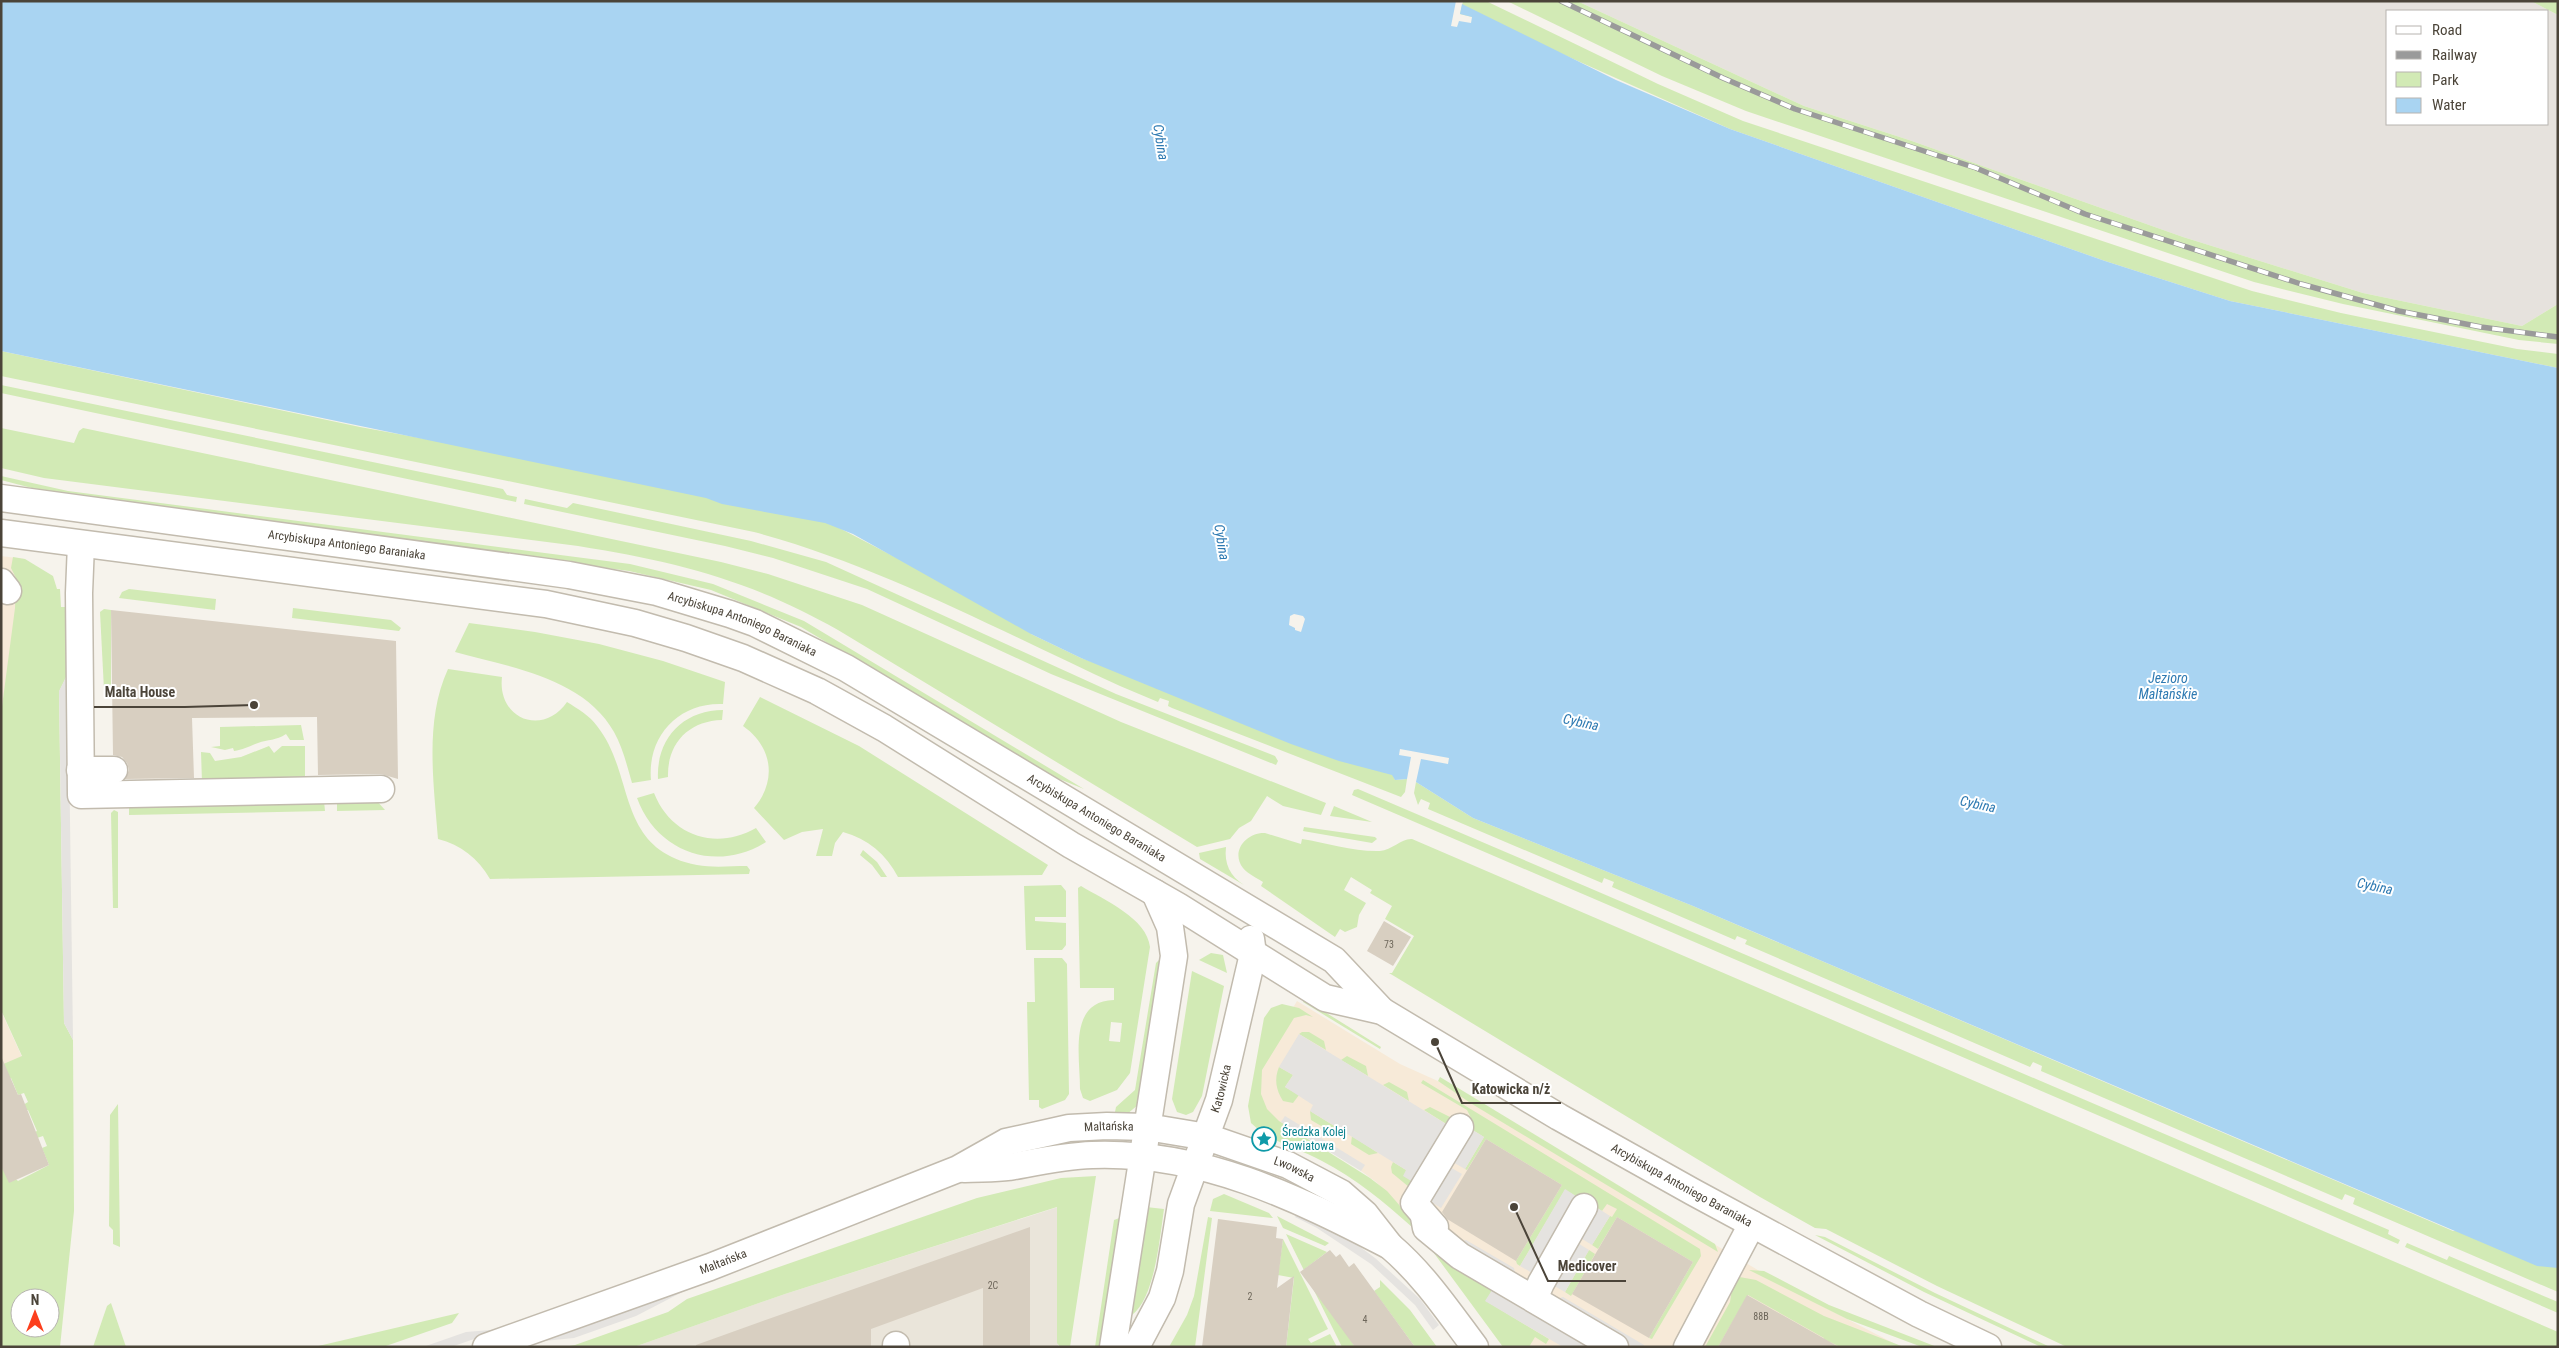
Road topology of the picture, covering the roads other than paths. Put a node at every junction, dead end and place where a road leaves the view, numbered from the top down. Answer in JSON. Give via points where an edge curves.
{"nodes":[{"id":1,"x":1,"y":498,"type":"edge"},
{"id":2,"x":1,"y":534,"type":"edge"},
{"id":3,"x":81,"y":544,"type":"junction"},
{"id":4,"x":114,"y":770,"type":"dead end"},
{"id":5,"x":80,"y":782,"type":"junction"},
{"id":6,"x":381,"y":789,"type":"dead end"},
{"id":7,"x":1155,"y":893,"type":"junction"},
{"id":8,"x":1248,"y":908,"type":"junction"},
{"id":9,"x":1213,"y":929,"type":"junction"},
{"id":10,"x":1253,"y":954,"type":"junction"},
{"id":11,"x":1174,"y":956,"type":"junction"},
{"id":12,"x":1382,"y":1011,"type":"junction"},
{"id":13,"x":1147,"y":1127,"type":"junction"},
{"id":14,"x":1460,"y":1127,"type":"dead end"},
{"id":15,"x":1207,"y":1137,"type":"junction"},
{"id":16,"x":1142,"y":1157,"type":"junction"},
{"id":17,"x":1197,"y":1164,"type":"junction"},
{"id":18,"x":958,"y":1169,"type":"junction"},
{"id":19,"x":1584,"y":1206,"type":"dead end"},
{"id":20,"x":1752,"y":1224,"type":"junction"},
{"id":21,"x":1390,"y":1246,"type":"junction"},
{"id":22,"x":1729,"y":1265,"type":"junction"},
{"id":23,"x":1534,"y":1300,"type":"junction"},
{"id":24,"x":1466,"y":1344,"type":"edge"},
{"id":25,"x":486,"y":1347,"type":"edge"},
{"id":26,"x":1113,"y":1347,"type":"edge"},
{"id":27,"x":1136,"y":1347,"type":"edge"},
{"id":28,"x":1615,"y":1347,"type":"edge"},
{"id":29,"x":1675,"y":1347,"type":"edge"},
{"id":30,"x":1687,"y":1347,"type":"edge"},
{"id":31,"x":1988,"y":1347,"type":"edge"}],
"edges":[{"from":1,"to":8,"type":"street","name":"Arcybiskupa Antoniego Baraniaka","via":[[569,575],[657,592],[711,608],[755,623],[846,668]]},
{"from":2,"to":3,"type":"street","name":"Arcybiskupa Antoniego Baraniaka"},
{"from":3,"to":5,"type":"street"},
{"from":3,"to":7,"type":"street","name":"Arcybiskupa Antoniego Baraniaka","via":[[546,604],[635,623],[686,638],[787,677],[856,711],[1070,845]]},
{"from":4,"to":5,"type":"street"},
{"from":5,"to":6,"type":"street"},
{"from":7,"to":9,"type":"street","name":"Arcybiskupa Antoniego Baraniaka"},
{"from":7,"to":11,"type":"street","via":[[1170,927]]},
{"from":8,"to":9,"type":"street"},
{"from":8,"to":10,"type":"street","name":"Katowicka"},
{"from":8,"to":12,"type":"street","name":"Arcybiskupa Antoniego Baraniaka","via":[[1334,960]]},
{"from":9,"to":10,"type":"street","name":"Arcybiskupa Antoniego Baraniaka"},
{"from":9,"to":11,"type":"street"},
{"from":10,"to":12,"type":"street","name":"Arcybiskupa Antoniego Baraniaka","via":[[1325,998]]},
{"from":10,"to":15,"type":"street","name":"Katowicka"},
{"from":11,"to":13,"type":"street"},
{"from":12,"to":20,"type":"street","name":"Arcybiskupa Antoniego Baraniaka","via":[[1559,1118]]},
{"from":13,"to":15,"type":"street","name":"Lwowska"},
{"from":13,"to":16,"type":"street"},
{"from":13,"to":18,"type":"street","name":"Maltańska","via":[[1085,1127],[1033,1135],[1006,1142]]},
{"from":14,"to":23,"type":"street","via":[[1414,1203],[1424,1217],[1426,1228],[1460,1256]]},
{"from":15,"to":17,"type":"street","name":"Katowicka"},
{"from":15,"to":21,"type":"street","name":"Lwowska","via":[[1288,1165],[1342,1193],[1365,1214]]},
{"from":16,"to":17,"type":"street","name":"Lwowska"},
{"from":16,"to":18,"type":"street","name":"Maltańska","via":[[1092,1155],[1008,1167]]},
{"from":16,"to":26,"type":"street"},
{"from":17,"to":21,"type":"street","name":"Lwowska","via":[[1282,1194]]},
{"from":17,"to":27,"type":"street","name":"Katowicka","via":[[1182,1204],[1162,1298]]},
{"from":18,"to":25,"type":"street","name":"Maltańska","via":[[710,1267]]},
{"from":19,"to":23,"type":"street"},
{"from":20,"to":22,"type":"street"},
{"from":20,"to":31,"type":"street","name":"Arcybiskupa Antoniego Baraniaka","via":[[1919,1314]]},
{"from":21,"to":24,"type":"street","name":"Lwowska","via":[[1444,1304]]},
{"from":22,"to":29,"type":"street"},
{"from":22,"to":30,"type":"street"},
{"from":23,"to":28,"type":"street"}]}
